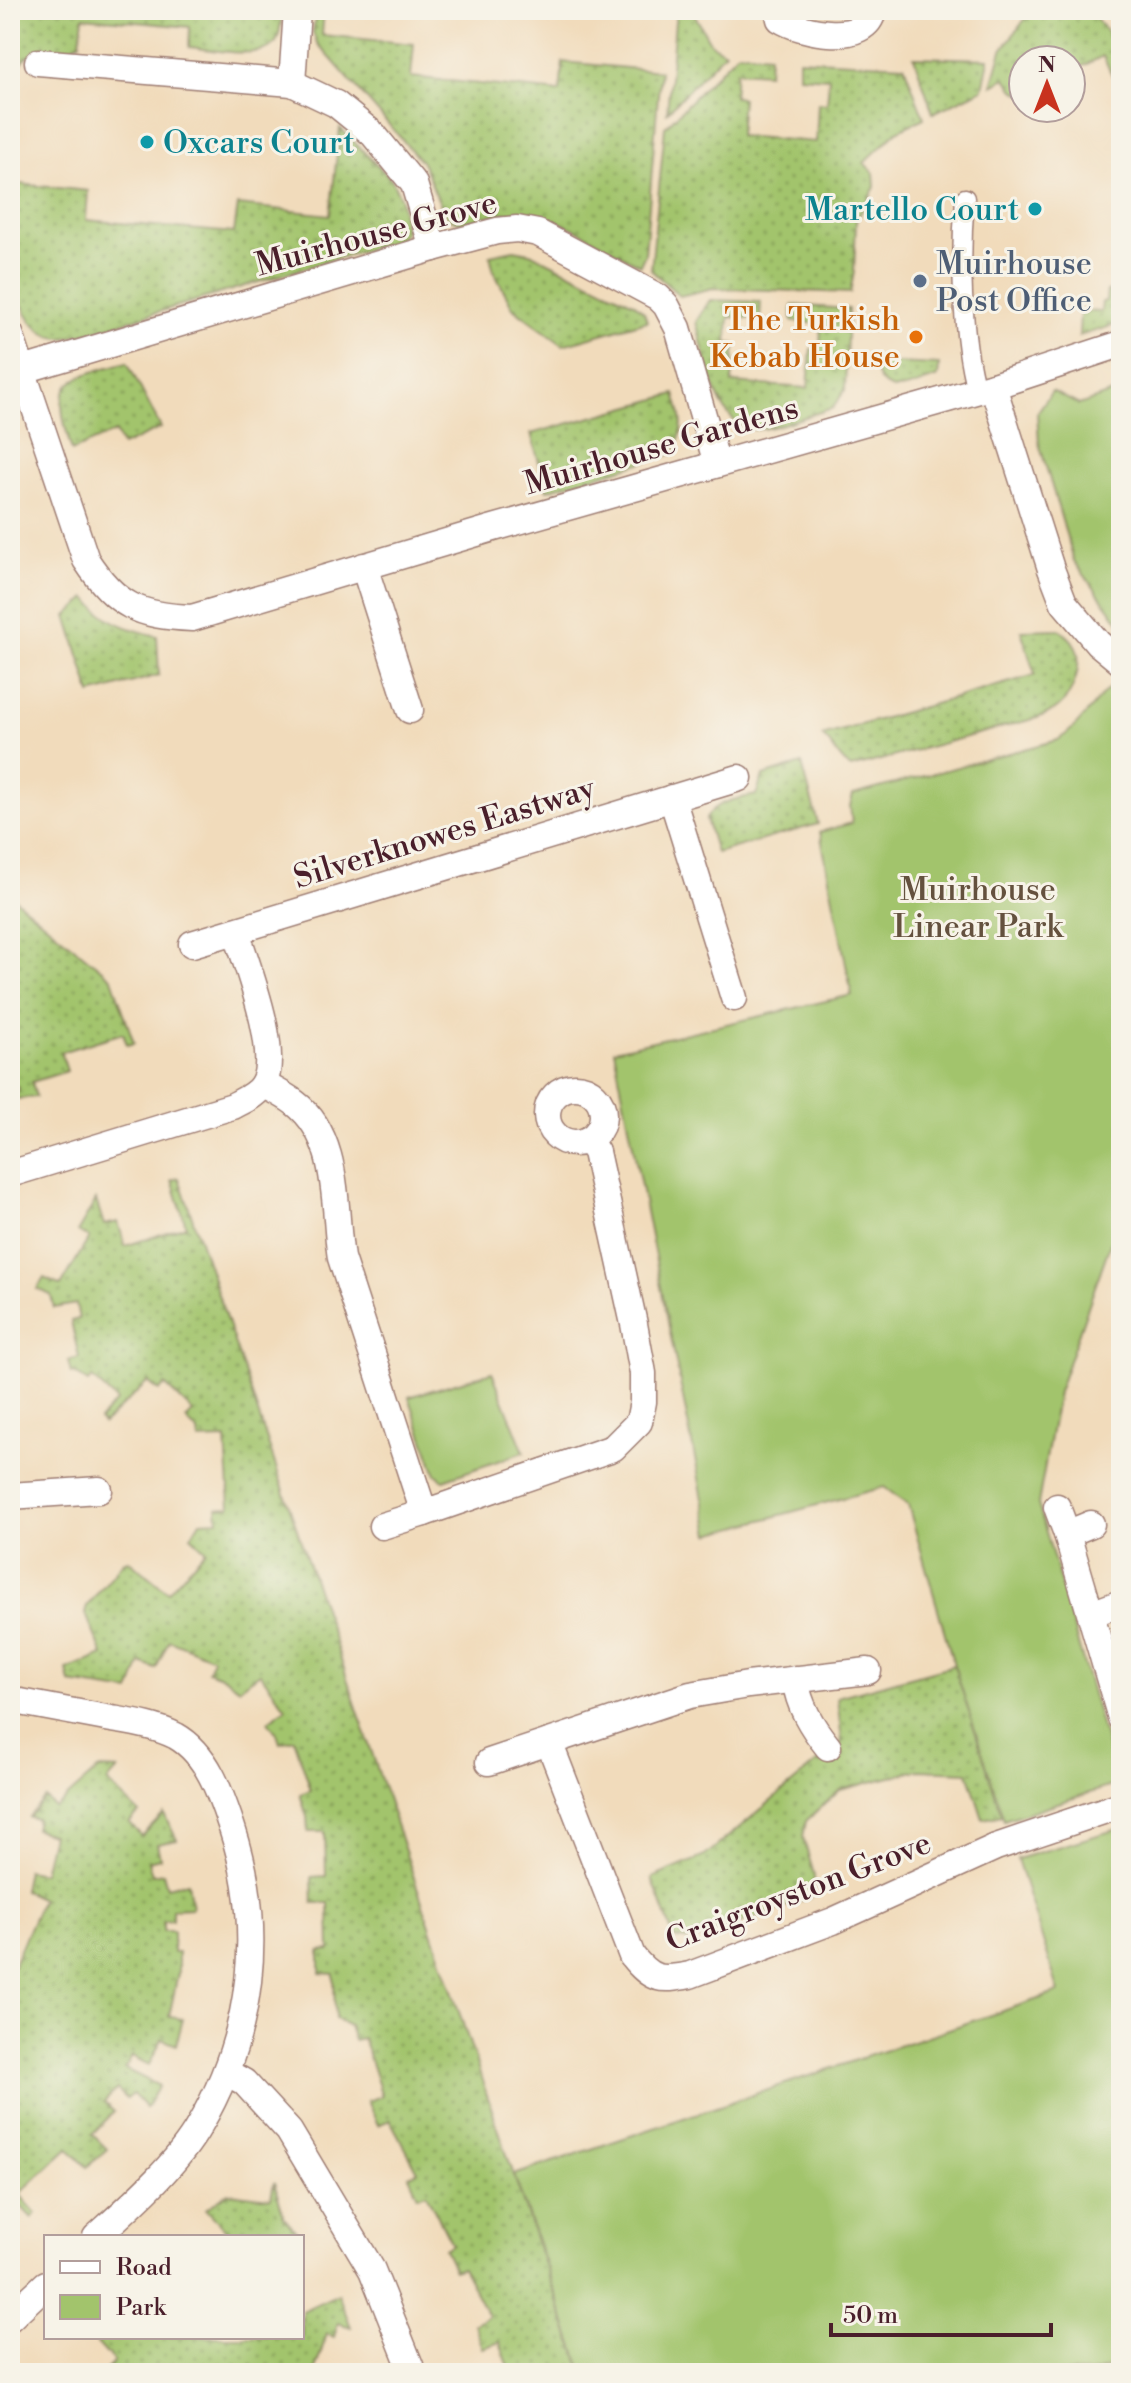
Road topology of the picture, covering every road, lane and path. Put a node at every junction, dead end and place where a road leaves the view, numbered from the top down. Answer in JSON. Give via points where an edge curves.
{"nodes":[{"id":1,"x":297,"y":10,"type":"edge"},
{"id":2,"x":778,"y":10,"type":"edge"},
{"id":3,"x":873,"y":10,"type":"edge"},
{"id":4,"x":38,"y":62,"type":"dead end"},
{"id":5,"x":292,"y":83,"type":"junction"},
{"id":6,"x":965,"y":198,"type":"dead end"},
{"id":7,"x":433,"y":248,"type":"junction"},
{"id":8,"x":10,"y":334,"type":"edge"},
{"id":9,"x":1121,"y":344,"type":"edge"},
{"id":10,"x":23,"y":370,"type":"junction"},
{"id":11,"x":985,"y":388,"type":"junction"},
{"id":12,"x":717,"y":464,"type":"junction"},
{"id":13,"x":364,"y":566,"type":"junction"},
{"id":14,"x":1121,"y":662,"type":"edge"},
{"id":15,"x":410,"y":710,"type":"dead end"},
{"id":16,"x":739,"y":778,"type":"dead end"},
{"id":17,"x":672,"y":798,"type":"junction"},
{"id":18,"x":236,"y":931,"type":"junction"},
{"id":19,"x":192,"y":944,"type":"dead end"},
{"id":20,"x":734,"y":998,"type":"dead end"},
{"id":21,"x":263,"y":1084,"type":"junction"},
{"id":22,"x":588,"y":1140,"type":"dead end"},
{"id":23,"x":10,"y":1174,"type":"edge"},
{"id":24,"x":99,"y":1490,"type":"dead end"},
{"id":25,"x":10,"y":1496,"type":"edge"},
{"id":26,"x":1057,"y":1507,"type":"dead end"},
{"id":27,"x":424,"y":1513,"type":"junction"},
{"id":28,"x":382,"y":1526,"type":"dead end"},
{"id":29,"x":1121,"y":1603,"type":"edge"},
{"id":30,"x":1091,"y":1614,"type":"junction"},
{"id":31,"x":868,"y":1671,"type":"dead end"},
{"id":32,"x":795,"y":1679,"type":"junction"},
{"id":33,"x":10,"y":1700,"type":"edge"},
{"id":34,"x":1121,"y":1718,"type":"edge"},
{"id":35,"x":549,"y":1742,"type":"junction"},
{"id":36,"x":828,"y":1747,"type":"dead end"},
{"id":37,"x":489,"y":1762,"type":"dead end"},
{"id":38,"x":1121,"y":1805,"type":"edge"},
{"id":39,"x":226,"y":2072,"type":"junction"},
{"id":40,"x":98,"y":2235,"type":"edge"},
{"id":41,"x":44,"y":2286,"type":"edge"},
{"id":42,"x":10,"y":2318,"type":"edge"},
{"id":43,"x":413,"y":2373,"type":"edge"}],
"edges":[{"from":1,"to":5,"type":"street"},
{"from":2,"to":3,"type":"street","via":[[780,19],[802,30],[850,33],[864,29]]},
{"from":4,"to":5,"type":"street"},
{"from":5,"to":7,"type":"street","via":[[336,104],[373,134],[414,184]]},
{"from":6,"to":11,"type":"street","via":[[961,242],[970,366]]},
{"from":7,"to":10,"type":"street","name":"Muirhouse Grove"},
{"from":7,"to":12,"type":"street","name":"Muirhouse Grove","via":[[497,231],[538,233],[658,297],[678,328]]},
{"from":8,"to":10,"type":"street","name":"Muirhouse Gardens"},
{"from":9,"to":11,"type":"street","name":"Muirhouse Gardens"},
{"from":10,"to":13,"type":"street","name":"Muirhouse Gardens","via":[[86,560],[119,599],[141,612],[192,618]]},
{"from":11,"to":12,"type":"street","name":"Muirhouse Gardens"},
{"from":11,"to":14,"type":"street","via":[[1064,603]]},
{"from":12,"to":13,"type":"street","name":"Muirhouse Gardens"},
{"from":13,"to":15,"type":"street"},
{"from":16,"to":17,"type":"street","name":"Silverknowes Eastway"},
{"from":17,"to":18,"type":"street","name":"Silverknowes Eastway"},
{"from":17,"to":20,"type":"street"},
{"from":18,"to":19,"type":"street","name":"Silverknowes Eastway"},
{"from":18,"to":21,"type":"street","via":[[266,1034],[269,1067]]},
{"from":21,"to":23,"type":"street","via":[[233,1106]]},
{"from":21,"to":27,"type":"street","via":[[296,1103],[315,1123],[327,1150],[341,1258]]},
{"from":22,"to":27,"type":"street","via":[[596,1152],[634,1324],[644,1389],[639,1422],[613,1448]]},
{"from":24,"to":25,"type":"street"},
{"from":26,"to":30,"type":"street","via":[[1079,1529]]},
{"from":27,"to":28,"type":"street"},
{"from":29,"to":30,"type":"street"},
{"from":30,"to":34,"type":"street"},
{"from":31,"to":32,"type":"street"},
{"from":32,"to":35,"type":"street","via":[[690,1695]]},
{"from":32,"to":36,"type":"street","via":[[799,1702]]},
{"from":33,"to":39,"type":"street","via":[[143,1724],[176,1737],[194,1751],[211,1776],[238,1848],[251,1936],[246,2004]]},
{"from":35,"to":37,"type":"street"},
{"from":35,"to":38,"type":"street","name":"Craigroyston Grove","via":[[632,1956],[646,1973],[665,1980],[833,1921],[996,1847]]},
{"from":39,"to":40,"type":"street","via":[[198,2128],[150,2187]]},
{"from":39,"to":43,"type":"street","via":[[244,2082],[289,2131],[372,2270]]},
{"from":41,"to":42,"type":"street"}]}
